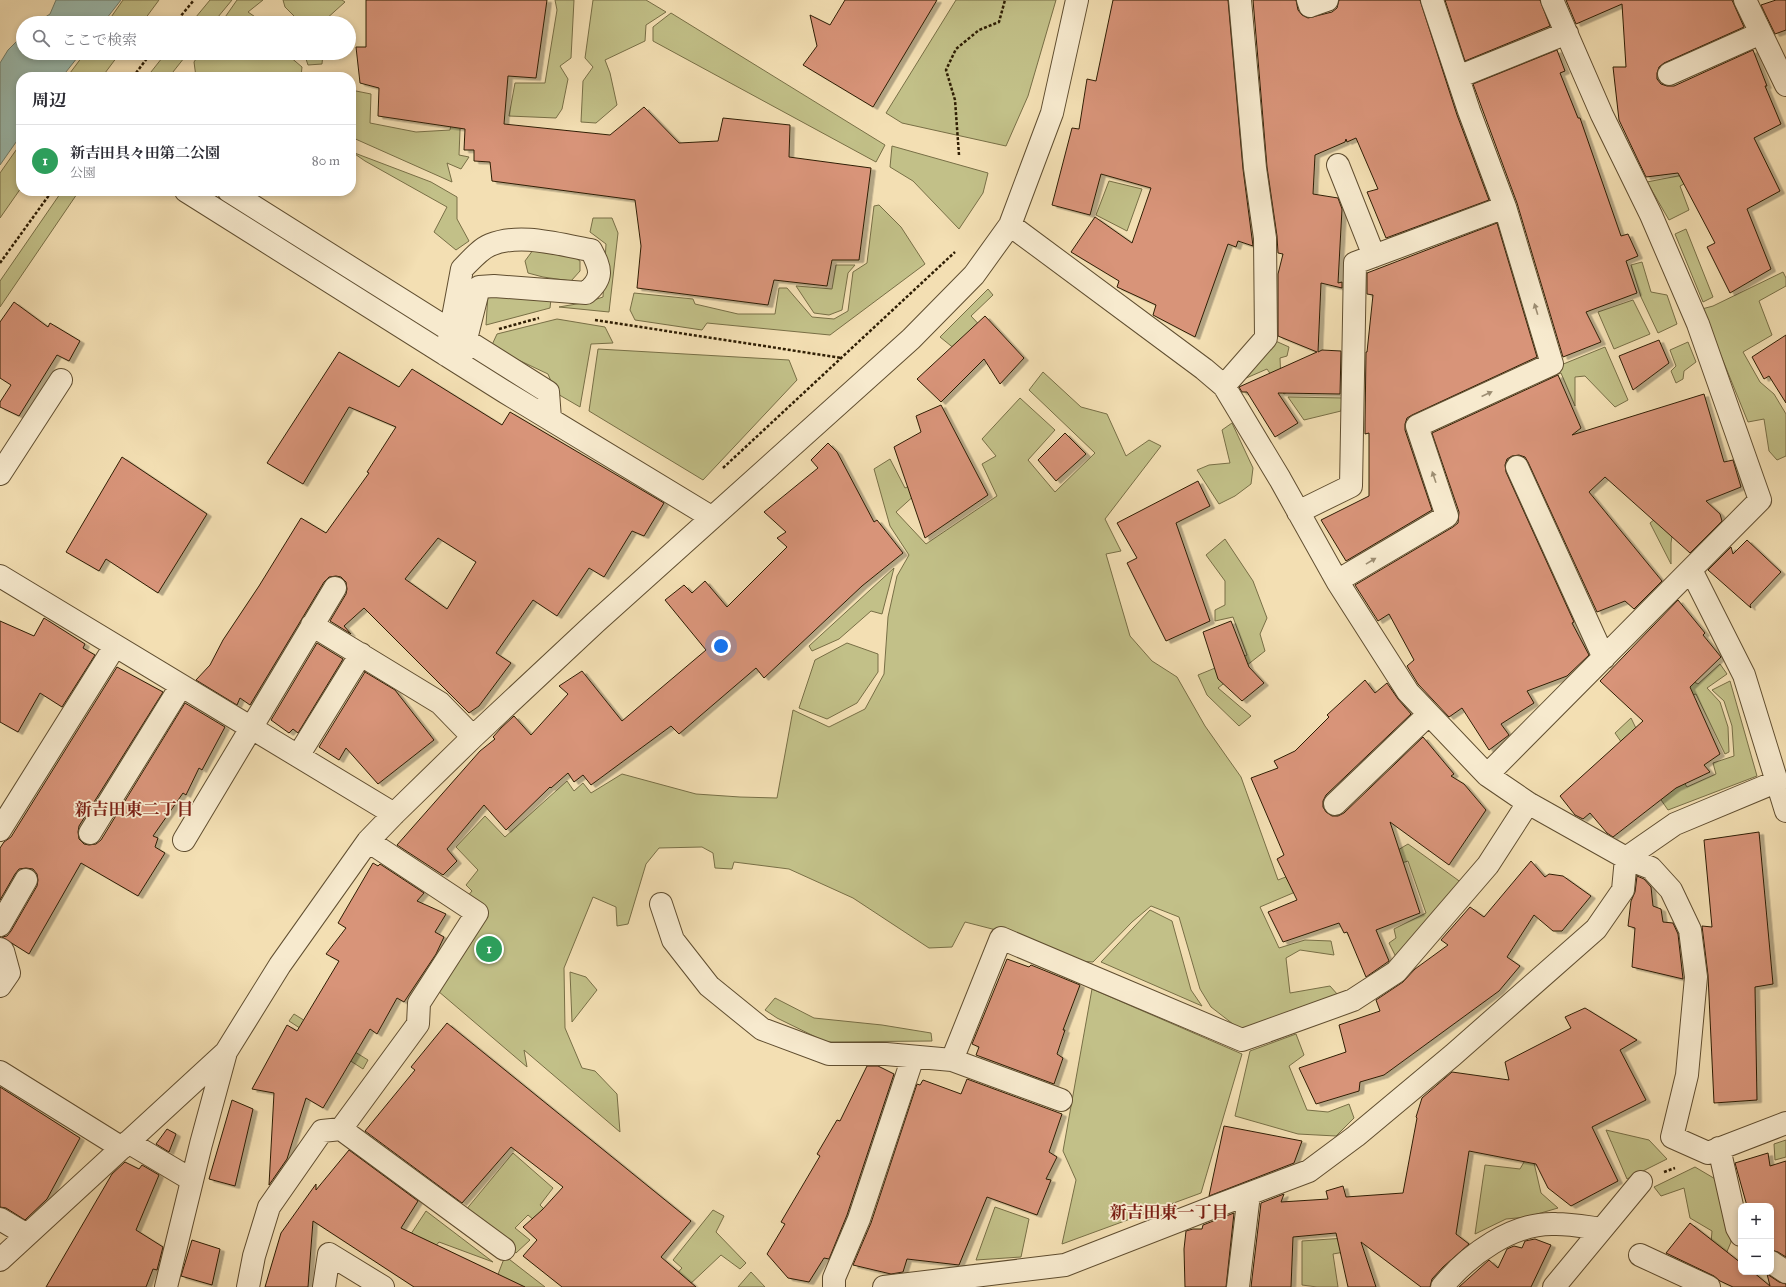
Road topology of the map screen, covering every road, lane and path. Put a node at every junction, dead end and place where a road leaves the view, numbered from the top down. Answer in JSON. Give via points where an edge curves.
{"nodes":[{"id":1,"x":194,"y":0,"type":"edge"},
{"id":2,"x":1004,"y":0,"type":"edge"},
{"id":3,"x":1077,"y":0,"type":"edge"},
{"id":4,"x":1240,"y":0,"type":"edge"},
{"id":5,"x":1308,"y":0,"type":"edge"},
{"id":6,"x":1327,"y":0,"type":"edge"},
{"id":7,"x":1432,"y":0,"type":"edge"},
{"id":8,"x":1552,"y":0,"type":"edge"},
{"id":9,"x":1745,"y":0,"type":"edge"},
{"id":10,"x":181,"y":16,"type":"edge"},
{"id":11,"x":1567,"y":33,"type":"junction"},
{"id":12,"x":1761,"y":33,"type":"junction"},
{"id":13,"x":146,"y":60,"type":"edge"},
{"id":14,"x":137,"y":72,"type":"edge"},
{"id":15,"x":1669,"y":74,"type":"dead end"},
{"id":16,"x":1458,"y":77,"type":"junction"},
{"id":17,"x":1786,"y":85,"type":"edge"},
{"id":18,"x":959,"y":155,"type":"dead end"},
{"id":19,"x":1338,"y":165,"type":"dead end"},
{"id":20,"x":48,"y":196,"type":"edge"},
{"id":21,"x":194,"y":196,"type":"edge"},
{"id":22,"x":237,"y":196,"type":"edge"},
{"id":23,"x":1505,"y":207,"type":"junction"},
{"id":24,"x":1010,"y":225,"type":"junction"},
{"id":25,"x":959,"y":247,"type":"dead end"},
{"id":26,"x":1374,"y":256,"type":"junction"},
{"id":27,"x":0,"y":263,"type":"edge"},
{"id":28,"x":543,"y":317,"type":"dead end"},
{"id":29,"x":588,"y":318,"type":"dead end"},
{"id":30,"x":465,"y":341,"type":"junction"},
{"id":31,"x":842,"y":358,"type":"junction"},
{"id":32,"x":453,"y":359,"type":"junction"},
{"id":33,"x":60,"y":380,"type":"dead end"},
{"id":34,"x":1224,"y":386,"type":"junction"},
{"id":35,"x":550,"y":419,"type":"junction"},
{"id":36,"x":1517,"y":467,"type":"dead end"},
{"id":37,"x":720,"y":471,"type":"dead end"},
{"id":38,"x":0,"y":474,"type":"edge"},
{"id":39,"x":1298,"y":512,"type":"junction"},
{"id":40,"x":711,"y":517,"type":"junction"},
{"id":41,"x":1691,"y":570,"type":"junction"},
{"id":42,"x":0,"y":576,"type":"edge"},
{"id":43,"x":1337,"y":581,"type":"junction"},
{"id":44,"x":335,"y":588,"type":"dead end"},
{"id":45,"x":312,"y":625,"type":"junction"},
{"id":46,"x":115,"y":646,"type":"junction"},
{"id":47,"x":361,"y":654,"type":"junction"},
{"id":48,"x":1604,"y":658,"type":"junction"},
{"id":49,"x":181,"y":686,"type":"junction"},
{"id":50,"x":1429,"y":714,"type":"junction"},
{"id":51,"x":250,"y":727,"type":"junction"},
{"id":52,"x":473,"y":737,"type":"junction"},
{"id":53,"x":298,"y":756,"type":"junction"},
{"id":54,"x":1488,"y":775,"type":"junction"},
{"id":55,"x":1778,"y":782,"type":"junction"},
{"id":56,"x":1528,"y":803,"type":"junction"},
{"id":57,"x":1335,"y":804,"type":"dead end"},
{"id":58,"x":1786,"y":811,"type":"edge"},
{"id":59,"x":394,"y":814,"type":"junction"},
{"id":60,"x":0,"y":830,"type":"edge"},
{"id":61,"x":90,"y":833,"type":"dead end"},
{"id":62,"x":184,"y":840,"type":"dead end"},
{"id":63,"x":368,"y":841,"type":"junction"},
{"id":64,"x":1626,"y":858,"type":"junction"},
{"id":65,"x":26,"y":880,"type":"dead end"},
{"id":66,"x":661,"y":904,"type":"dead end"},
{"id":67,"x":0,"y":925,"type":"edge"},
{"id":68,"x":0,"y":949,"type":"edge"},
{"id":69,"x":0,"y":986,"type":"edge"},
{"id":70,"x":226,"y":1052,"type":"junction"},
{"id":71,"x":913,"y":1057,"type":"junction"},
{"id":72,"x":952,"y":1060,"type":"junction"},
{"id":73,"x":0,"y":1072,"type":"edge"},
{"id":74,"x":1061,"y":1100,"type":"dead end"},
{"id":75,"x":1786,"y":1123,"type":"edge"},
{"id":76,"x":341,"y":1129,"type":"junction"},
{"id":77,"x":125,"y":1145,"type":"junction"},
{"id":78,"x":1708,"y":1154,"type":"junction"},
{"id":79,"x":192,"y":1180,"type":"junction"},
{"id":80,"x":1641,"y":1182,"type":"joint"},
{"id":81,"x":1249,"y":1194,"type":"junction"},
{"id":82,"x":0,"y":1219,"type":"edge"},
{"id":83,"x":1602,"y":1229,"type":"junction"},
{"id":84,"x":1738,"y":1230,"type":"edge"},
{"id":85,"x":27,"y":1235,"type":"junction"},
{"id":86,"x":504,"y":1249,"type":"dead end"},
{"id":87,"x":1640,"y":1255,"type":"dead end"},
{"id":88,"x":0,"y":1260,"type":"edge"},
{"id":89,"x":1774,"y":1264,"type":"edge"},
{"id":90,"x":1786,"y":1272,"type":"edge"},
{"id":91,"x":166,"y":1287,"type":"edge"},
{"id":92,"x":248,"y":1287,"type":"edge"},
{"id":93,"x":324,"y":1287,"type":"edge"},
{"id":94,"x":384,"y":1287,"type":"edge"},
{"id":95,"x":834,"y":1287,"type":"edge"},
{"id":96,"x":884,"y":1287,"type":"edge"},
{"id":97,"x":1238,"y":1287,"type":"edge"},
{"id":98,"x":1442,"y":1287,"type":"edge"},
{"id":99,"x":1554,"y":1287,"type":"edge"},
{"id":100,"x":1709,"y":1287,"type":"edge"}],
"edges":[{"from":1,"to":10,"type":"path"},
{"from":2,"to":18,"type":"path","via":[[999,22],[979,30],[956,49],[946,70],[955,100]]},
{"from":3,"to":24,"type":"street","via":[[1052,112]]},
{"from":4,"to":34,"type":"street","via":[[1255,168],[1265,238],[1266,338]]},
{"from":5,"to":6,"type":"street","via":[[1310,6]]},
{"from":7,"to":16,"type":"street"},
{"from":8,"to":11,"type":"street"},
{"from":9,"to":12,"type":"street"},
{"from":11,"to":16,"type":"street"},
{"from":11,"to":41,"type":"street","via":[[1698,324],[1760,500]]},
{"from":12,"to":15,"type":"street"},
{"from":12,"to":17,"type":"street"},
{"from":13,"to":14,"type":"path"},
{"from":16,"to":23,"type":"street"},
{"from":19,"to":26,"type":"street"},
{"from":20,"to":27,"type":"path"},
{"from":21,"to":32,"type":"street"},
{"from":22,"to":30,"type":"street"},
{"from":23,"to":26,"type":"street"},
{"from":43,"to":23,"type":"street","one_way":true,"via":[[1447,516],[1417,426],[1552,364]]},
{"from":24,"to":34,"type":"street","via":[[1204,368]]},
{"from":24,"to":40,"type":"street","via":[[974,274],[912,339]]},
{"from":25,"to":31,"type":"path"},
{"from":26,"to":39,"type":"street","via":[[1355,263],[1351,486]]},
{"from":28,"to":30,"type":"path"},
{"from":29,"to":31,"type":"path"},
{"from":30,"to":30,"type":"street","via":[[462,269],[489,245],[514,240],[537,241],[591,250],[600,267],[596,284],[586,293],[479,287]]},
{"from":30,"to":32,"type":"street"},
{"from":30,"to":35,"type":"street","via":[[548,392]]},
{"from":31,"to":37,"type":"path"},
{"from":32,"to":35,"type":"street"},
{"from":33,"to":38,"type":"street"},
{"from":34,"to":39,"type":"street"},
{"from":35,"to":40,"type":"street"},
{"from":36,"to":48,"type":"street"},
{"from":39,"to":43,"type":"street"},
{"from":40,"to":52,"type":"street"},
{"from":41,"to":48,"type":"street"},
{"from":41,"to":55,"type":"street","via":[[1744,675]]},
{"from":42,"to":46,"type":"street"},
{"from":43,"to":50,"type":"street","via":[[1408,692]]},
{"from":44,"to":45,"type":"street"},
{"from":45,"to":47,"type":"street"},
{"from":45,"to":51,"type":"street"},
{"from":46,"to":49,"type":"street"},
{"from":46,"to":60,"type":"street"},
{"from":47,"to":52,"type":"street","via":[[440,703]]},
{"from":47,"to":53,"type":"street"},
{"from":48,"to":54,"type":"street"},
{"from":49,"to":51,"type":"street"},
{"from":49,"to":61,"type":"street"},
{"from":50,"to":54,"type":"street"},
{"from":50,"to":57,"type":"street"},
{"from":51,"to":53,"type":"street"},
{"from":51,"to":62,"type":"street"},
{"from":52,"to":59,"type":"street"},
{"from":53,"to":59,"type":"street"},
{"from":54,"to":56,"type":"street"},
{"from":55,"to":58,"type":"street"},
{"from":55,"to":64,"type":"street","via":[[1675,824]]},
{"from":56,"to":64,"type":"street"},
{"from":56,"to":72,"type":"street","via":[[1488,865],[1396,972],[1353,1000],[1242,1040],[1001,938]]},
{"from":59,"to":63,"type":"street"},
{"from":63,"to":70,"type":"street","via":[[280,965]]},
{"from":63,"to":76,"type":"street","via":[[477,913],[419,1003],[418,1024]]},
{"from":64,"to":78,"type":"street","via":[[1651,868],[1671,890],[1690,930],[1696,977],[1687,1076],[1672,1137]]},
{"from":64,"to":81,"type":"street","via":[[1624,890],[1596,929],[1584,940],[1356,1136],[1309,1171]]},
{"from":65,"to":67,"type":"street"},
{"from":66,"to":71,"type":"street","via":[[673,940],[708,986],[762,1029],[829,1054],[886,1054]]},
{"from":68,"to":69,"type":"street","via":[[9,973]]},
{"from":70,"to":77,"type":"street"},
{"from":70,"to":79,"type":"street"},
{"from":71,"to":72,"type":"street"},
{"from":71,"to":95,"type":"street","via":[[859,1219],[834,1278]]},
{"from":72,"to":74,"type":"street"},
{"from":73,"to":77,"type":"street"},
{"from":75,"to":78,"type":"street"},
{"from":76,"to":86,"type":"street"},
{"from":76,"to":92,"type":"street","via":[[322,1131],[269,1207],[254,1256]]},
{"from":77,"to":79,"type":"street"},
{"from":77,"to":85,"type":"street"},
{"from":78,"to":80,"type":"path"},
{"from":78,"to":84,"type":"street"},
{"from":79,"to":91,"type":"street"},
{"from":80,"to":83,"type":"street"},
{"from":81,"to":96,"type":"street","via":[[1065,1265]]},
{"from":81,"to":97,"type":"street"},
{"from":82,"to":85,"type":"street"},
{"from":83,"to":98,"type":"street","via":[[1555,1223],[1518,1229],[1482,1248]]},
{"from":83,"to":99,"type":"street"},
{"from":85,"to":88,"type":"street"},
{"from":87,"to":100,"type":"street"},
{"from":89,"to":90,"type":"street"},
{"from":93,"to":94,"type":"street","via":[[329,1254]]}]}
